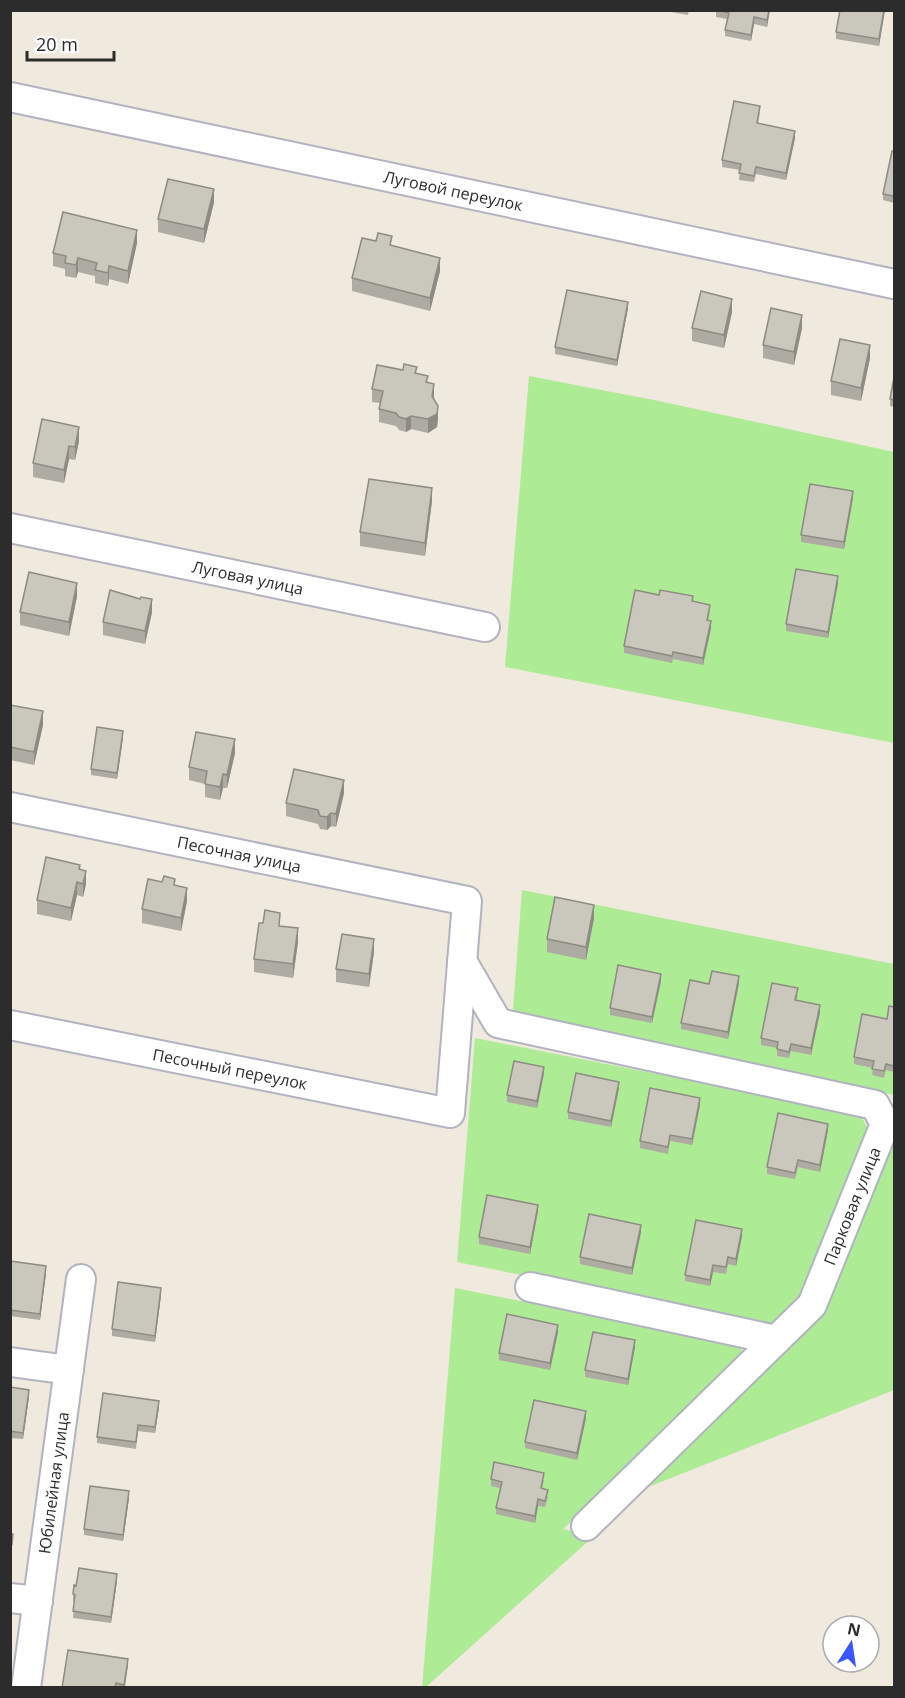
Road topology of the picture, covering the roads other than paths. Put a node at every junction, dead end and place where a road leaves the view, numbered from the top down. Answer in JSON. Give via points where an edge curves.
{"nodes":[{"id":1,"x":10,"y":98,"type":"edge"},
{"id":2,"x":894,"y":284,"type":"edge"},
{"id":3,"x":10,"y":528,"type":"edge"},
{"id":4,"x":485,"y":627,"type":"dead end"},
{"id":5,"x":10,"y":807,"type":"edge"},
{"id":6,"x":462,"y":961,"type":"junction"},
{"id":7,"x":10,"y":1025,"type":"edge"},
{"id":8,"x":81,"y":1279,"type":"dead end"},
{"id":9,"x":530,"y":1287,"type":"dead end"},
{"id":10,"x":776,"y":1340,"type":"junction"},
{"id":11,"x":10,"y":1362,"type":"edge"},
{"id":12,"x":69,"y":1370,"type":"junction"},
{"id":13,"x":586,"y":1526,"type":"dead end"},
{"id":14,"x":24,"y":1600,"type":"edge"},
{"id":15,"x":26,"y":1688,"type":"edge"}],
"edges":[{"from":1,"to":2,"type":"street","name":"Луговой переулок"},
{"from":3,"to":4,"type":"street","name":"Луговая улица"},
{"from":5,"to":6,"type":"street","name":"Песочная улица","via":[[467,901]]},
{"from":6,"to":7,"type":"street","name":"Песочный переулок","via":[[450,1113]]},
{"from":6,"to":10,"type":"street","name":"Парковая улица","via":[[498,1023],[875,1105],[885,1124],[812,1305]]},
{"from":8,"to":12,"type":"street","name":"Юбилейная улица"},
{"from":9,"to":10,"type":"street"},
{"from":10,"to":13,"type":"street","name":"Парковая улица"},
{"from":11,"to":12,"type":"street"},
{"from":12,"to":14,"type":"street","name":"Юбилейная улица"},
{"from":14,"to":15,"type":"street","name":"Юбилейная улица"}]}
